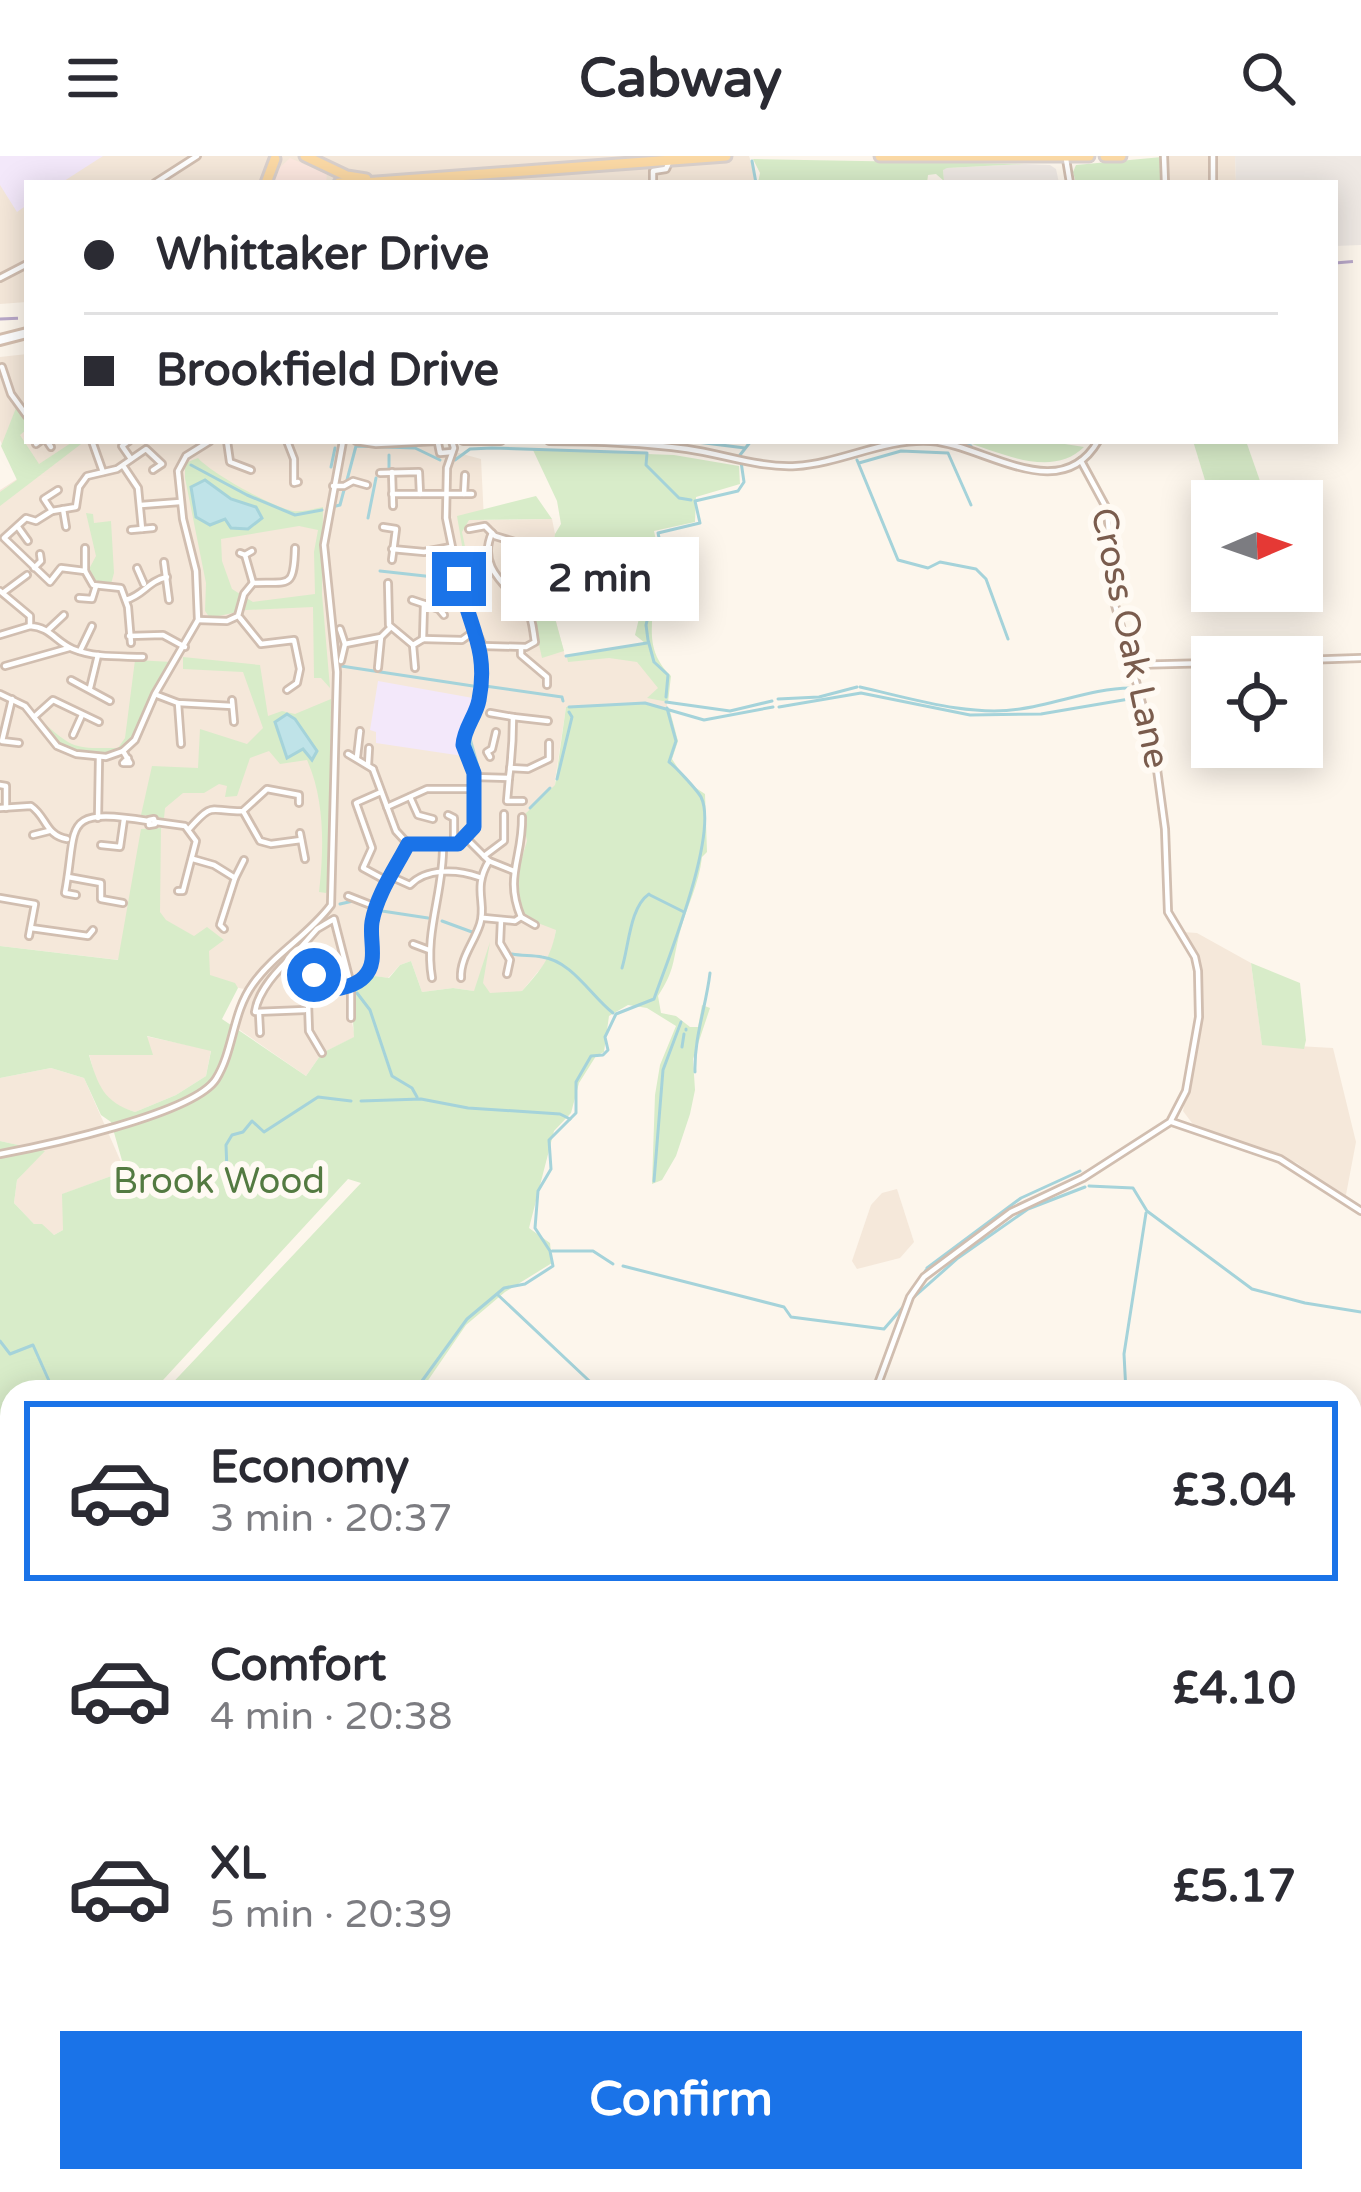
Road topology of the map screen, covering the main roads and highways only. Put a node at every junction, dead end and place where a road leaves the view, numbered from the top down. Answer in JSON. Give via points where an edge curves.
{"nodes":[{"id":1,"x":305,"y":156,"type":"edge"},
{"id":2,"x":726,"y":156,"type":"edge"},
{"id":3,"x":880,"y":156,"type":"edge"},
{"id":4,"x":1089,"y":156,"type":"edge"},
{"id":5,"x":1105,"y":156,"type":"edge"},
{"id":6,"x":1121,"y":156,"type":"edge"},
{"id":7,"x":670,"y":158,"type":"edge"},
{"id":8,"x":1066,"y":158,"type":"edge"},
{"id":9,"x":326,"y":164,"type":"edge"},
{"id":10,"x":420,"y":180,"type":"edge"}],
"edges":[{"from":1,"to":9,"type":"main road"},
{"from":2,"to":7,"type":"main road"},
{"from":3,"to":8,"type":"main road"},
{"from":4,"to":8,"type":"main road"},
{"from":5,"to":6,"type":"main road"},
{"from":7,"to":10,"type":"main road"}]}
